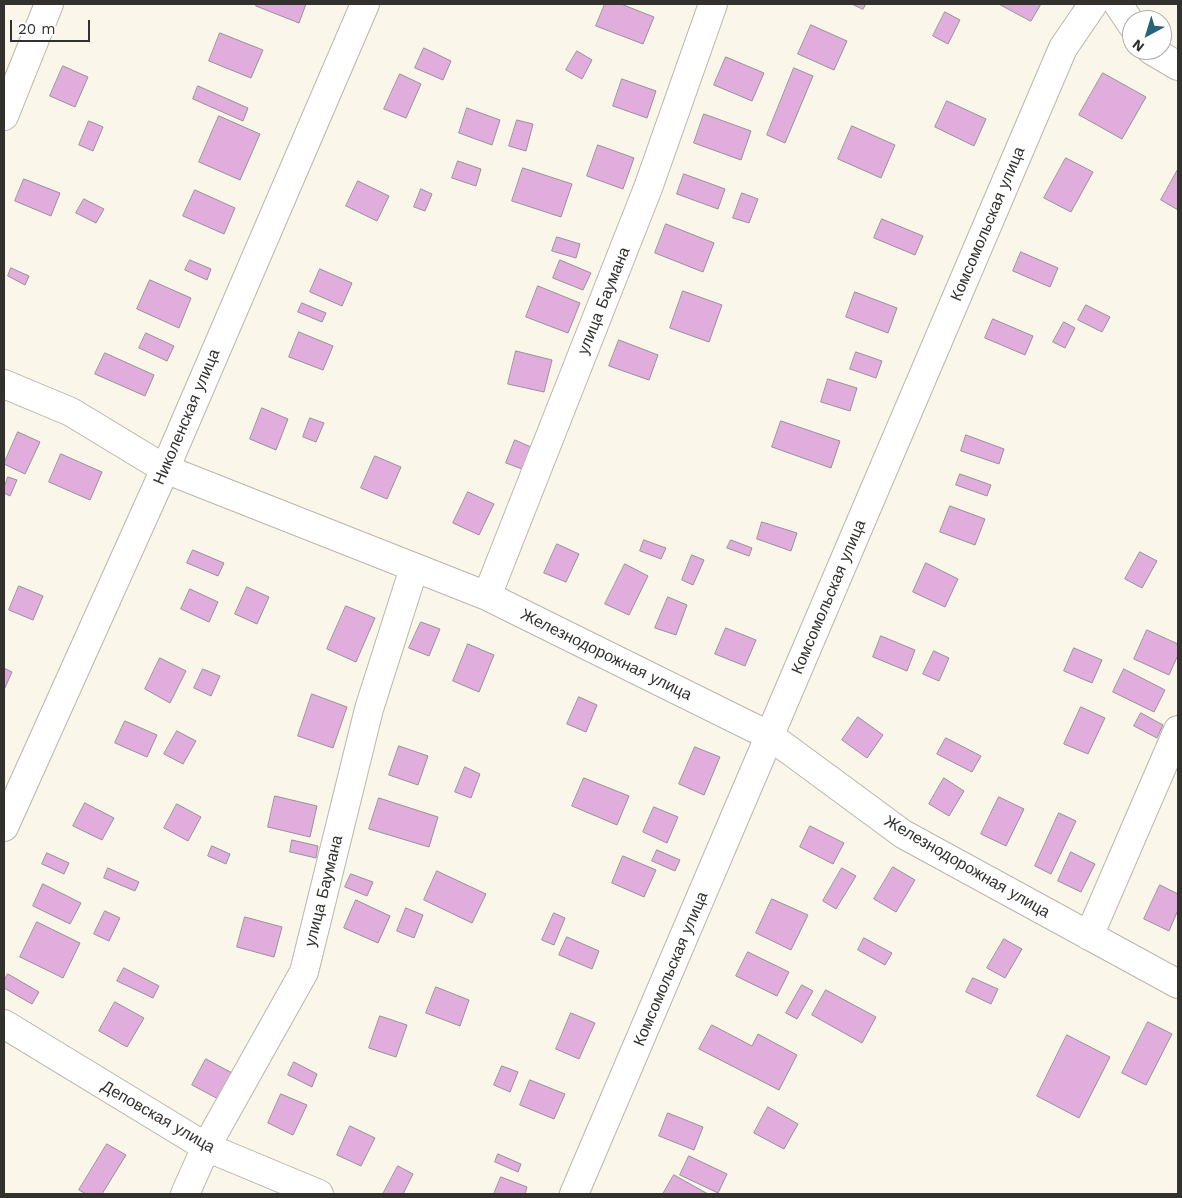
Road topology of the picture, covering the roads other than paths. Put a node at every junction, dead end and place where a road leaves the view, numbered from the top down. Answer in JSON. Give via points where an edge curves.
{"nodes":[{"id":1,"x":49,"y":4,"type":"edge"},
{"id":2,"x":365,"y":4,"type":"edge"},
{"id":3,"x":714,"y":4,"type":"edge"},
{"id":4,"x":1092,"y":4,"type":"edge"},
{"id":5,"x":4,"y":116,"type":"edge"},
{"id":6,"x":4,"y":384,"type":"edge"},
{"id":7,"x":165,"y":469,"type":"junction"},
{"id":8,"x":414,"y":568,"type":"junction"},
{"id":9,"x":486,"y":596,"type":"junction"},
{"id":10,"x":1178,"y":730,"type":"edge"},
{"id":11,"x":770,"y":736,"type":"junction"},
{"id":12,"x":4,"y":827,"type":"edge"},
{"id":13,"x":1090,"y":936,"type":"junction"},
{"id":14,"x":1178,"y":984,"type":"edge"},
{"id":15,"x":4,"y":1024,"type":"edge"},
{"id":16,"x":206,"y":1147,"type":"junction"},
{"id":17,"x":185,"y":1194,"type":"edge"},
{"id":18,"x":319,"y":1194,"type":"edge"},
{"id":19,"x":574,"y":1194,"type":"edge"}],
"edges":[{"from":1,"to":5,"type":"street"},
{"from":2,"to":7,"type":"street","name":"Николенская улица"},
{"from":3,"to":9,"type":"street","name":"улица Баумана","via":[[648,188]]},
{"from":4,"to":11,"type":"street","name":"Комсомольская улица","via":[[1063,48]]},
{"from":6,"to":7,"type":"street","name":"Железнодорожная улица","via":[[71,412]]},
{"from":7,"to":8,"type":"street","name":"Железнодорожная улица"},
{"from":7,"to":12,"type":"street","name":"Николенская улица"},
{"from":8,"to":9,"type":"street","name":"Железнодорожная улица"},
{"from":8,"to":16,"type":"street","name":"улица Баумана","via":[[369,709],[304,972]]},
{"from":9,"to":11,"type":"street","name":"Железнодорожная улица"},
{"from":10,"to":13,"type":"street"},
{"from":11,"to":13,"type":"street","name":"Железнодорожная улица","via":[[903,834]]},
{"from":11,"to":19,"type":"street","name":"Комсомольская улица"},
{"from":13,"to":14,"type":"street","name":"Железнодорожная улица"},
{"from":15,"to":16,"type":"street","name":"Деповская улица"},
{"from":16,"to":17,"type":"street","name":"улица Баумана"},
{"from":16,"to":18,"type":"street","name":"Деповская улица"}]}
